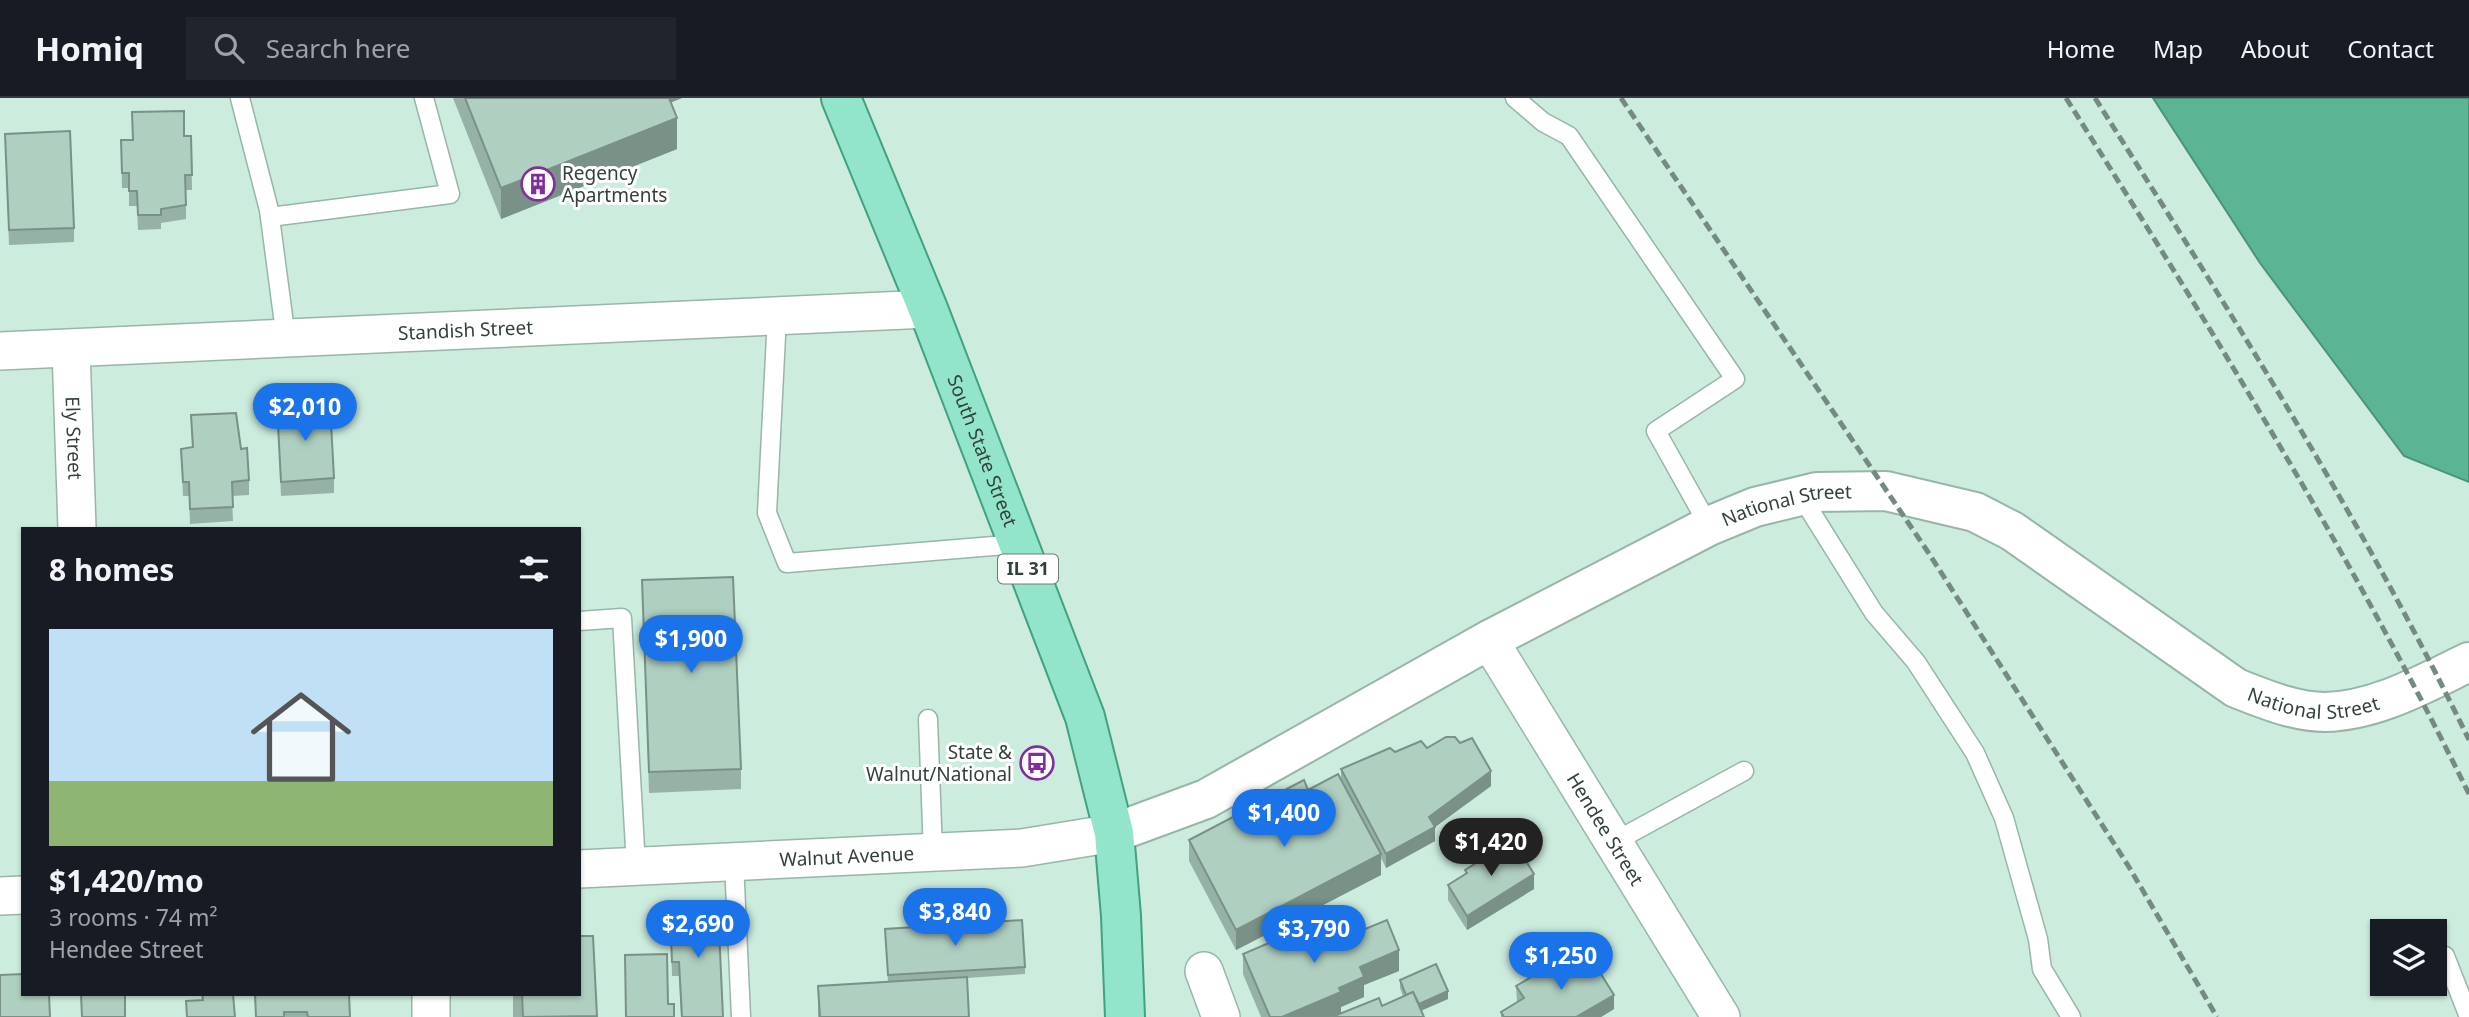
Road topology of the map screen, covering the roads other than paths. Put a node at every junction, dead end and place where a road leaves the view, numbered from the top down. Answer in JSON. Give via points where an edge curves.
{"nodes":[{"id":1,"x":240,"y":98,"type":"edge"},
{"id":2,"x":424,"y":98,"type":"edge"},
{"id":3,"x":1515,"y":98,"type":"edge"},
{"id":4,"x":844,"y":99,"type":"edge"},
{"id":5,"x":270,"y":217,"type":"junction"},
{"id":6,"x":928,"y":309,"type":"junction"},
{"id":7,"x":777,"y":316,"type":"junction"},
{"id":8,"x":286,"y":338,"type":"junction"},
{"id":9,"x":71,"y":349,"type":"junction"},
{"id":10,"x":0,"y":351,"type":"edge"},
{"id":11,"x":1801,"y":496,"type":"junction"},
{"id":12,"x":1709,"y":526,"type":"junction"},
{"id":13,"x":77,"y":527,"type":"edge"},
{"id":14,"x":1018,"y":544,"type":"junction"},
{"id":15,"x":581,"y":621,"type":"edge"},
{"id":16,"x":1489,"y":640,"type":"junction"},
{"id":17,"x":2469,"y":662,"type":"edge"},
{"id":18,"x":928,"y":719,"type":"dead end"},
{"id":19,"x":1744,"y":771,"type":"dead end"},
{"id":20,"x":1114,"y":832,"type":"junction"},
{"id":21,"x":1614,"y":842,"type":"junction"},
{"id":22,"x":933,"y":853,"type":"junction"},
{"id":23,"x":734,"y":862,"type":"junction"},
{"id":24,"x":636,"y":866,"type":"junction"},
{"id":25,"x":581,"y":869,"type":"edge"},
{"id":26,"x":21,"y":895,"type":"edge"},
{"id":27,"x":0,"y":896,"type":"edge"},
{"id":28,"x":2447,"y":961,"type":"edge"},
{"id":29,"x":1204,"y":971,"type":"dead end"},
{"id":30,"x":431,"y":996,"type":"edge"},
{"id":31,"x":432,"y":1017,"type":"edge"},
{"id":32,"x":741,"y":1017,"type":"edge"},
{"id":33,"x":1125,"y":1017,"type":"edge"},
{"id":34,"x":1221,"y":1017,"type":"edge"},
{"id":35,"x":1721,"y":1017,"type":"edge"},
{"id":36,"x":2071,"y":1017,"type":"edge"},
{"id":37,"x":2469,"y":1017,"type":"edge"}],
"edges":[{"from":1,"to":5,"type":"lane"},
{"from":2,"to":5,"type":"lane","via":[[450,194]]},
{"from":3,"to":12,"type":"lane","via":[[1543,122],[1569,136],[1735,379],[1656,431]]},
{"from":4,"to":6,"type":"main road","name":"South State Street","number":"IL 31"},
{"from":5,"to":8,"type":"lane"},
{"from":6,"to":7,"type":"street","name":"Standish Street"},
{"from":6,"to":14,"type":"main road","name":"South State Street","number":"IL 31"},
{"from":7,"to":8,"type":"street","name":"Standish Street"},
{"from":7,"to":14,"type":"lane","via":[[767,513],[788,564]]},
{"from":8,"to":9,"type":"street","name":"Standish Street"},
{"from":9,"to":10,"type":"street","name":"Standish Street"},
{"from":9,"to":13,"type":"street","name":"Ely Street"},
{"from":11,"to":12,"type":"street","name":"National Street","via":[[1755,507]]},
{"from":11,"to":17,"type":"street","name":"National Street","via":[[1886,491],[1975,512],[2012,531],[2236,688],[2276,704],[2325,712],[2387,700]]},
{"from":11,"to":36,"type":"lane","via":[[1874,613],[1916,662],[1975,752],[2004,818],[2042,969]]},
{"from":12,"to":16,"type":"street","name":"National Street"},
{"from":14,"to":20,"type":"main road","name":"South State Street","number":"IL 31","via":[[1084,717]]},
{"from":15,"to":24,"type":"lane","via":[[622,618]]},
{"from":16,"to":20,"type":"street","name":"National Street","via":[[1206,799]]},
{"from":16,"to":21,"type":"street","name":"Hendee Street"},
{"from":18,"to":22,"type":"lane"},
{"from":19,"to":21,"type":"lane"},
{"from":20,"to":22,"type":"street","name":"Walnut Avenue","via":[[1022,848]]},
{"from":20,"to":33,"type":"main road","name":"South State Street","number":"IL 31"},
{"from":21,"to":35,"type":"street","name":"Hendee Street"},
{"from":22,"to":23,"type":"street","name":"Walnut Avenue"},
{"from":23,"to":24,"type":"street","name":"Walnut Avenue"},
{"from":23,"to":32,"type":"lane"},
{"from":24,"to":25,"type":"street","name":"Walnut Avenue"},
{"from":26,"to":27,"type":"street"},
{"from":28,"to":37,"type":"lane"},
{"from":29,"to":34,"type":"street"},
{"from":30,"to":31,"type":"street"}]}
